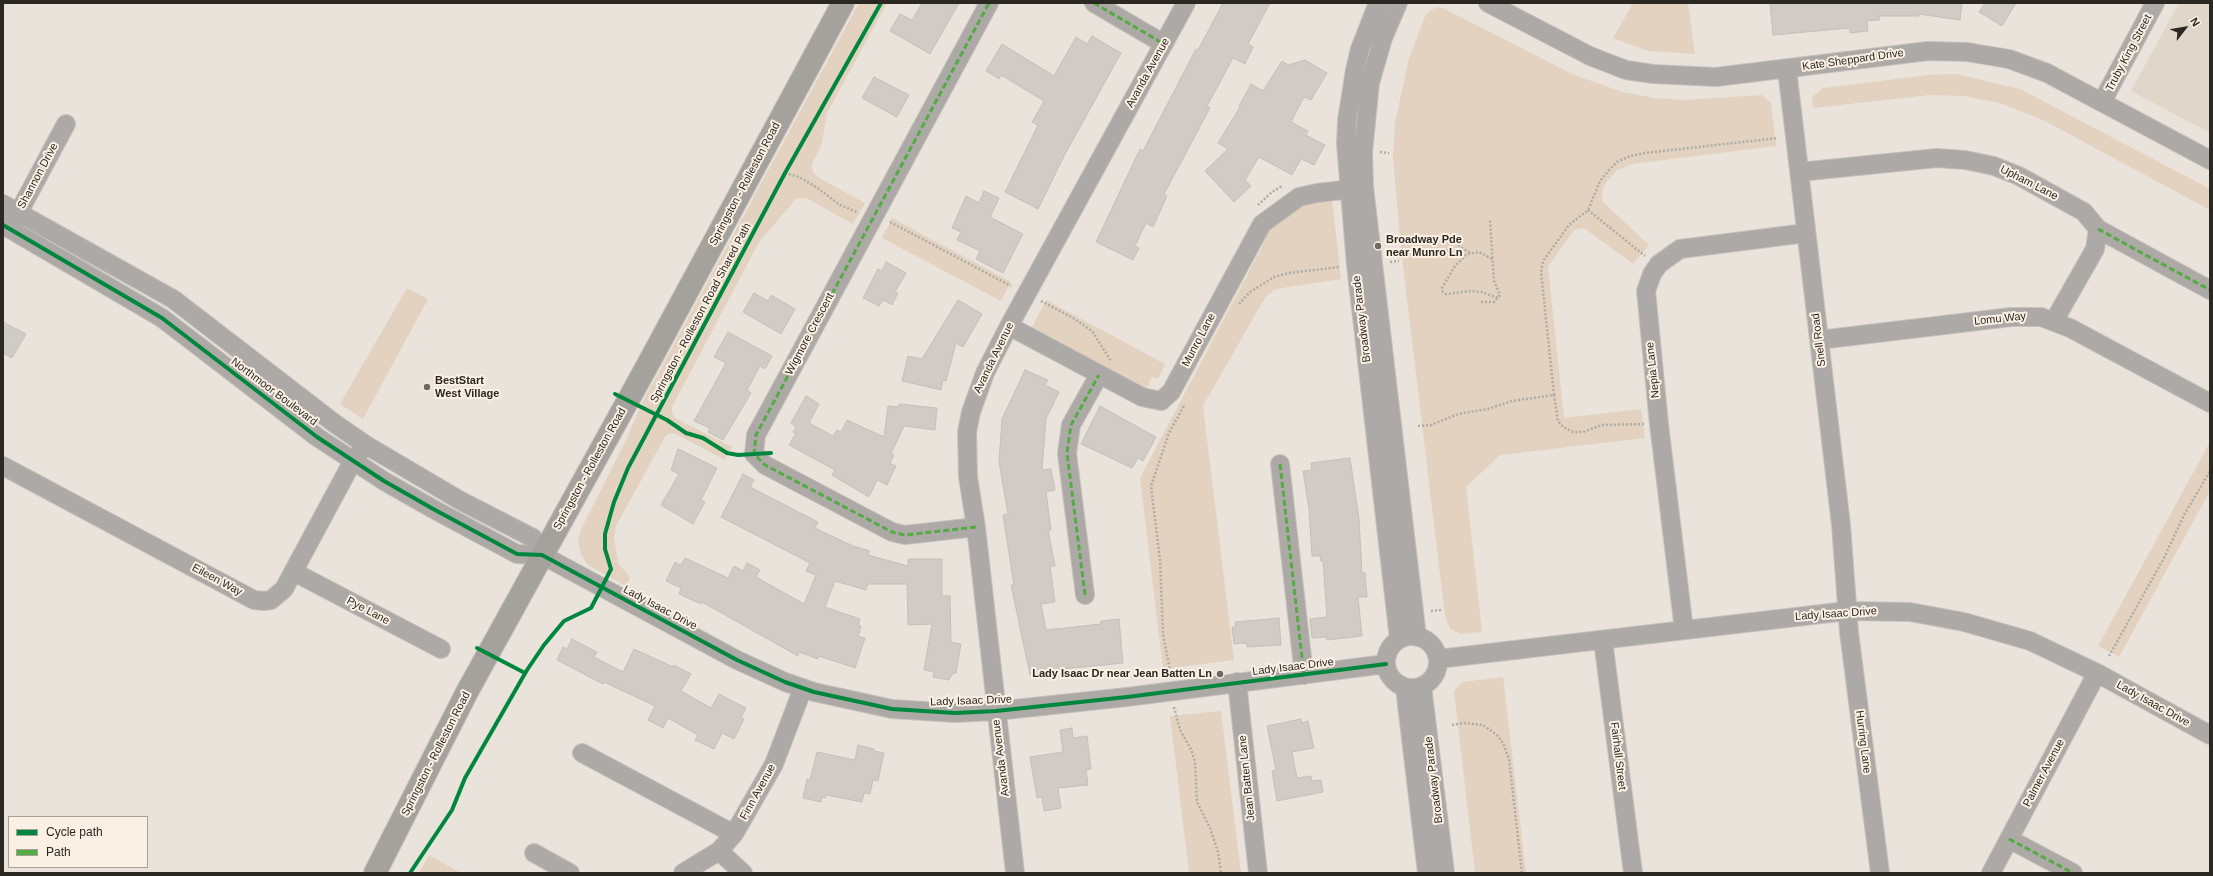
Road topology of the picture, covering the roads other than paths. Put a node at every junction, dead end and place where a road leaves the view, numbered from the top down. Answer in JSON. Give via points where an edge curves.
{"nodes":[{"id":1,"x":843,"y":3,"type":"edge"},
{"id":2,"x":989,"y":3,"type":"edge"},
{"id":3,"x":1094,"y":3,"type":"edge"},
{"id":4,"x":1186,"y":3,"type":"edge"},
{"id":5,"x":1378,"y":3,"type":"edge"},
{"id":6,"x":1398,"y":3,"type":"edge"},
{"id":7,"x":1488,"y":3,"type":"edge"},
{"id":8,"x":2155,"y":3,"type":"edge"},
{"id":9,"x":1164,"y":44,"type":"junction"},
{"id":10,"x":1787,"y":69,"type":"junction"},
{"id":11,"x":2102,"y":102,"type":"junction"},
{"id":12,"x":66,"y":124,"type":"dead end"},
{"id":13,"x":2210,"y":160,"type":"edge"},
{"id":14,"x":1800,"y":172,"type":"junction"},
{"id":15,"x":1356,"y":188,"type":"junction"},
{"id":16,"x":10,"y":208,"type":"edge"},
{"id":17,"x":7,"y":227,"type":"edge"},
{"id":18,"x":2098,"y":229,"type":"junction"},
{"id":19,"x":1806,"y":233,"type":"junction"},
{"id":20,"x":1364,"y":264,"type":"junction"},
{"id":21,"x":2210,"y":290,"type":"edge"},
{"id":22,"x":2054,"y":321,"type":"junction"},
{"id":23,"x":1009,"y":326,"type":"junction"},
{"id":24,"x":1819,"y":340,"type":"junction"},
{"id":25,"x":1099,"y":374,"type":"junction"},
{"id":26,"x":2210,"y":403,"type":"edge"},
{"id":27,"x":366,"y":445,"type":"junction"},
{"id":28,"x":354,"y":461,"type":"junction"},
{"id":29,"x":1280,"y":464,"type":"dead end"},
{"id":30,"x":3,"y":466,"type":"edge"},
{"id":31,"x":976,"y":528,"type":"junction"},
{"id":32,"x":542,"y":555,"type":"junction"},
{"id":33,"x":294,"y":572,"type":"junction"},
{"id":34,"x":1085,"y":595,"type":"dead end"},
{"id":35,"x":1847,"y":611,"type":"junction"},
{"id":36,"x":1684,"y":630,"type":"junction"},
{"id":37,"x":1417,"y":637,"type":"junction"},
{"id":38,"x":1399,"y":639,"type":"junction"},
{"id":39,"x":1603,"y":640,"type":"junction"},
{"id":40,"x":441,"y":649,"type":"dead end"},
{"id":41,"x":1438,"y":659,"type":"junction"},
{"id":42,"x":1386,"y":664,"type":"junction"},
{"id":43,"x":2097,"y":673,"type":"junction"},
{"id":44,"x":1304,"y":675,"type":"junction"},
{"id":45,"x":1237,"y":682,"type":"junction"},
{"id":46,"x":1414,"y":687,"type":"junction"},
{"id":47,"x":803,"y":688,"type":"junction"},
{"id":48,"x":996,"y":711,"type":"junction"},
{"id":49,"x":2210,"y":735,"type":"edge"},
{"id":50,"x":582,"y":753,"type":"dead end"},
{"id":51,"x":734,"y":834,"type":"junction"},
{"id":52,"x":2009,"y":838,"type":"junction"},
{"id":53,"x":719,"y":851,"type":"junction"},
{"id":54,"x":534,"y":853,"type":"dead end"},
{"id":55,"x":374,"y":873,"type":"edge"},
{"id":56,"x":570,"y":873,"type":"edge"},
{"id":57,"x":682,"y":873,"type":"edge"},
{"id":58,"x":743,"y":873,"type":"edge"},
{"id":59,"x":1016,"y":873,"type":"edge"},
{"id":60,"x":1258,"y":873,"type":"edge"},
{"id":61,"x":1427,"y":873,"type":"edge"},
{"id":62,"x":1445,"y":873,"type":"edge"},
{"id":63,"x":1633,"y":873,"type":"edge"},
{"id":64,"x":1880,"y":873,"type":"edge"},
{"id":65,"x":1991,"y":873,"type":"edge"},
{"id":66,"x":2073,"y":873,"type":"edge"}],
"edges":[{"from":1,"to":32,"type":"main road","name":"Springston - Rolleston Road"},
{"from":2,"to":31,"type":"street","name":"Wigmore Crescent","via":[[756,435],[754,454],[765,465],[892,532],[905,536]]},
{"from":3,"to":9,"type":"street"},
{"from":4,"to":9,"type":"street","name":"Avanda Avenue"},
{"from":5,"to":15,"type":"street","name":"Broadway Parade","via":[[1360,50],[1351,92],[1346,144]]},
{"from":6,"to":15,"type":"street","name":"Broadway Parade","via":[[1383,38],[1370,83]]},
{"from":7,"to":10,"type":"street","name":"Kate Sheppard Drive","via":[[1590,56],[1626,70],[1716,77]]},
{"from":8,"to":11,"type":"street","name":"Truby King Street"},
{"from":9,"to":23,"type":"street","name":"Avanda Avenue"},
{"from":10,"to":11,"type":"street","name":"Kate Sheppard Drive","via":[[1904,53],[1967,52],[2009,59],[2027,65]]},
{"from":10,"to":14,"type":"street","name":"Snell Road"},
{"from":11,"to":13,"type":"street","name":"Kate Sheppard Drive"},
{"from":12,"to":16,"type":"street","name":"Shannon Drive"},
{"from":14,"to":18,"type":"street","name":"Upham Lane","via":[[1937,158],[1965,160],[1994,166],[2019,176],[2084,212]]},
{"from":14,"to":19,"type":"street","name":"Snell Road"},
{"from":15,"to":20,"type":"street","name":"Broadway Parade"},
{"from":15,"to":25,"type":"street","name":"Munro Lane","via":[[1299,197],[1262,224],[1178,379],[1161,401],[1142,397]]},
{"from":16,"to":17,"type":"street","name":"Shannon Drive"},
{"from":16,"to":27,"type":"street","name":"Northmoor Boulevard","via":[[173,298],[293,392]]},
{"from":17,"to":28,"type":"street","name":"Northmoor Boulevard","via":[[162,318],[317,437]]},
{"from":18,"to":21,"type":"street"},
{"from":18,"to":22,"type":"street","via":[[2095,249]]},
{"from":19,"to":24,"type":"street","name":"Snell Road"},
{"from":19,"to":36,"type":"street","name":"Nepia Lane","via":[[1680,249],[1652,274],[1646,291]]},
{"from":20,"to":37,"type":"street","name":"Broadway Parade"},
{"from":20,"to":38,"type":"street","name":"Broadway Parade"},
{"from":22,"to":24,"type":"street","name":"Lomu Way","via":[[2029,316],[2011,317]]},
{"from":22,"to":26,"type":"street","name":"Lomu Way"},
{"from":23,"to":25,"type":"street","name":"Munro Lane"},
{"from":23,"to":31,"type":"street","name":"Avanda Avenue","via":[[976,393],[967,432],[968,477]]},
{"from":24,"to":35,"type":"street","name":"Snell Road","via":[[1841,525]]},
{"from":25,"to":34,"type":"street","via":[[1070,426],[1067,453]]},
{"from":27,"to":28,"type":"street","name":"Eileen Way"},
{"from":27,"to":32,"type":"street","name":"Northmoor Boulevard","via":[[533,538]]},
{"from":28,"to":32,"type":"street","name":"Northmoor Boulevard","via":[[435,510],[517,554]]},
{"from":28,"to":33,"type":"street","name":"Eileen Way"},
{"from":29,"to":44,"type":"street"},
{"from":30,"to":33,"type":"street","name":"Eileen Way","via":[[254,600],[270,600],[277,596]]},
{"from":31,"to":48,"type":"street","name":"Avanda Avenue"},
{"from":32,"to":47,"type":"street","name":"Lady Isaac Drive","via":[[738,660]]},
{"from":32,"to":55,"type":"main road","name":"Springston - Rolleston Road","via":[[467,692]]},
{"from":33,"to":40,"type":"street","name":"Pye Lane"},
{"from":35,"to":36,"type":"street","name":"Lady Isaac Drive"},
{"from":35,"to":43,"type":"street","name":"Lady Isaac Drive","via":[[1910,612],[1964,622],[2030,641]]},
{"from":35,"to":64,"type":"street","name":"Hurring Lane"},
{"from":36,"to":39,"type":"street","name":"Lady Isaac Drive"},
{"from":37,"to":38,"type":"street"},
{"from":37,"to":41,"type":"street","via":[[1431,645]]},
{"from":38,"to":42,"type":"street","via":[[1389,650]]},
{"from":39,"to":41,"type":"street","name":"Lady Isaac Drive"},
{"from":39,"to":63,"type":"street","name":"Fairhall Street"},
{"from":41,"to":46,"type":"street","via":[[1434,675]]},
{"from":42,"to":44,"type":"street","name":"Lady Isaac Drive"},
{"from":42,"to":46,"type":"street","via":[[1389,675],[1396,683]]},
{"from":43,"to":49,"type":"street","name":"Lady Isaac Drive"},
{"from":43,"to":52,"type":"street","name":"Palmer Avenue"},
{"from":44,"to":45,"type":"street","name":"Lady Isaac Drive"},
{"from":45,"to":48,"type":"street","name":"Lady Isaac Drive"},
{"from":45,"to":60,"type":"street","name":"Jean Batten Lane"},
{"from":46,"to":61,"type":"street","name":"Broadway Parade"},
{"from":46,"to":62,"type":"street","name":"Broadway Parade"},
{"from":47,"to":48,"type":"street","name":"Lady Isaac Drive","via":[[840,699],[892,709],[947,713]]},
{"from":47,"to":51,"type":"street","name":"Finn Avenue","via":[[774,764]]},
{"from":48,"to":59,"type":"street","name":"Avanda Avenue"},
{"from":50,"to":51,"type":"street"},
{"from":51,"to":53,"type":"street","name":"Finn Avenue"},
{"from":52,"to":65,"type":"street","name":"Palmer Avenue"},
{"from":52,"to":66,"type":"street"},
{"from":53,"to":57,"type":"street","name":"Finn Avenue"},
{"from":53,"to":58,"type":"street"},
{"from":54,"to":56,"type":"street"}]}
